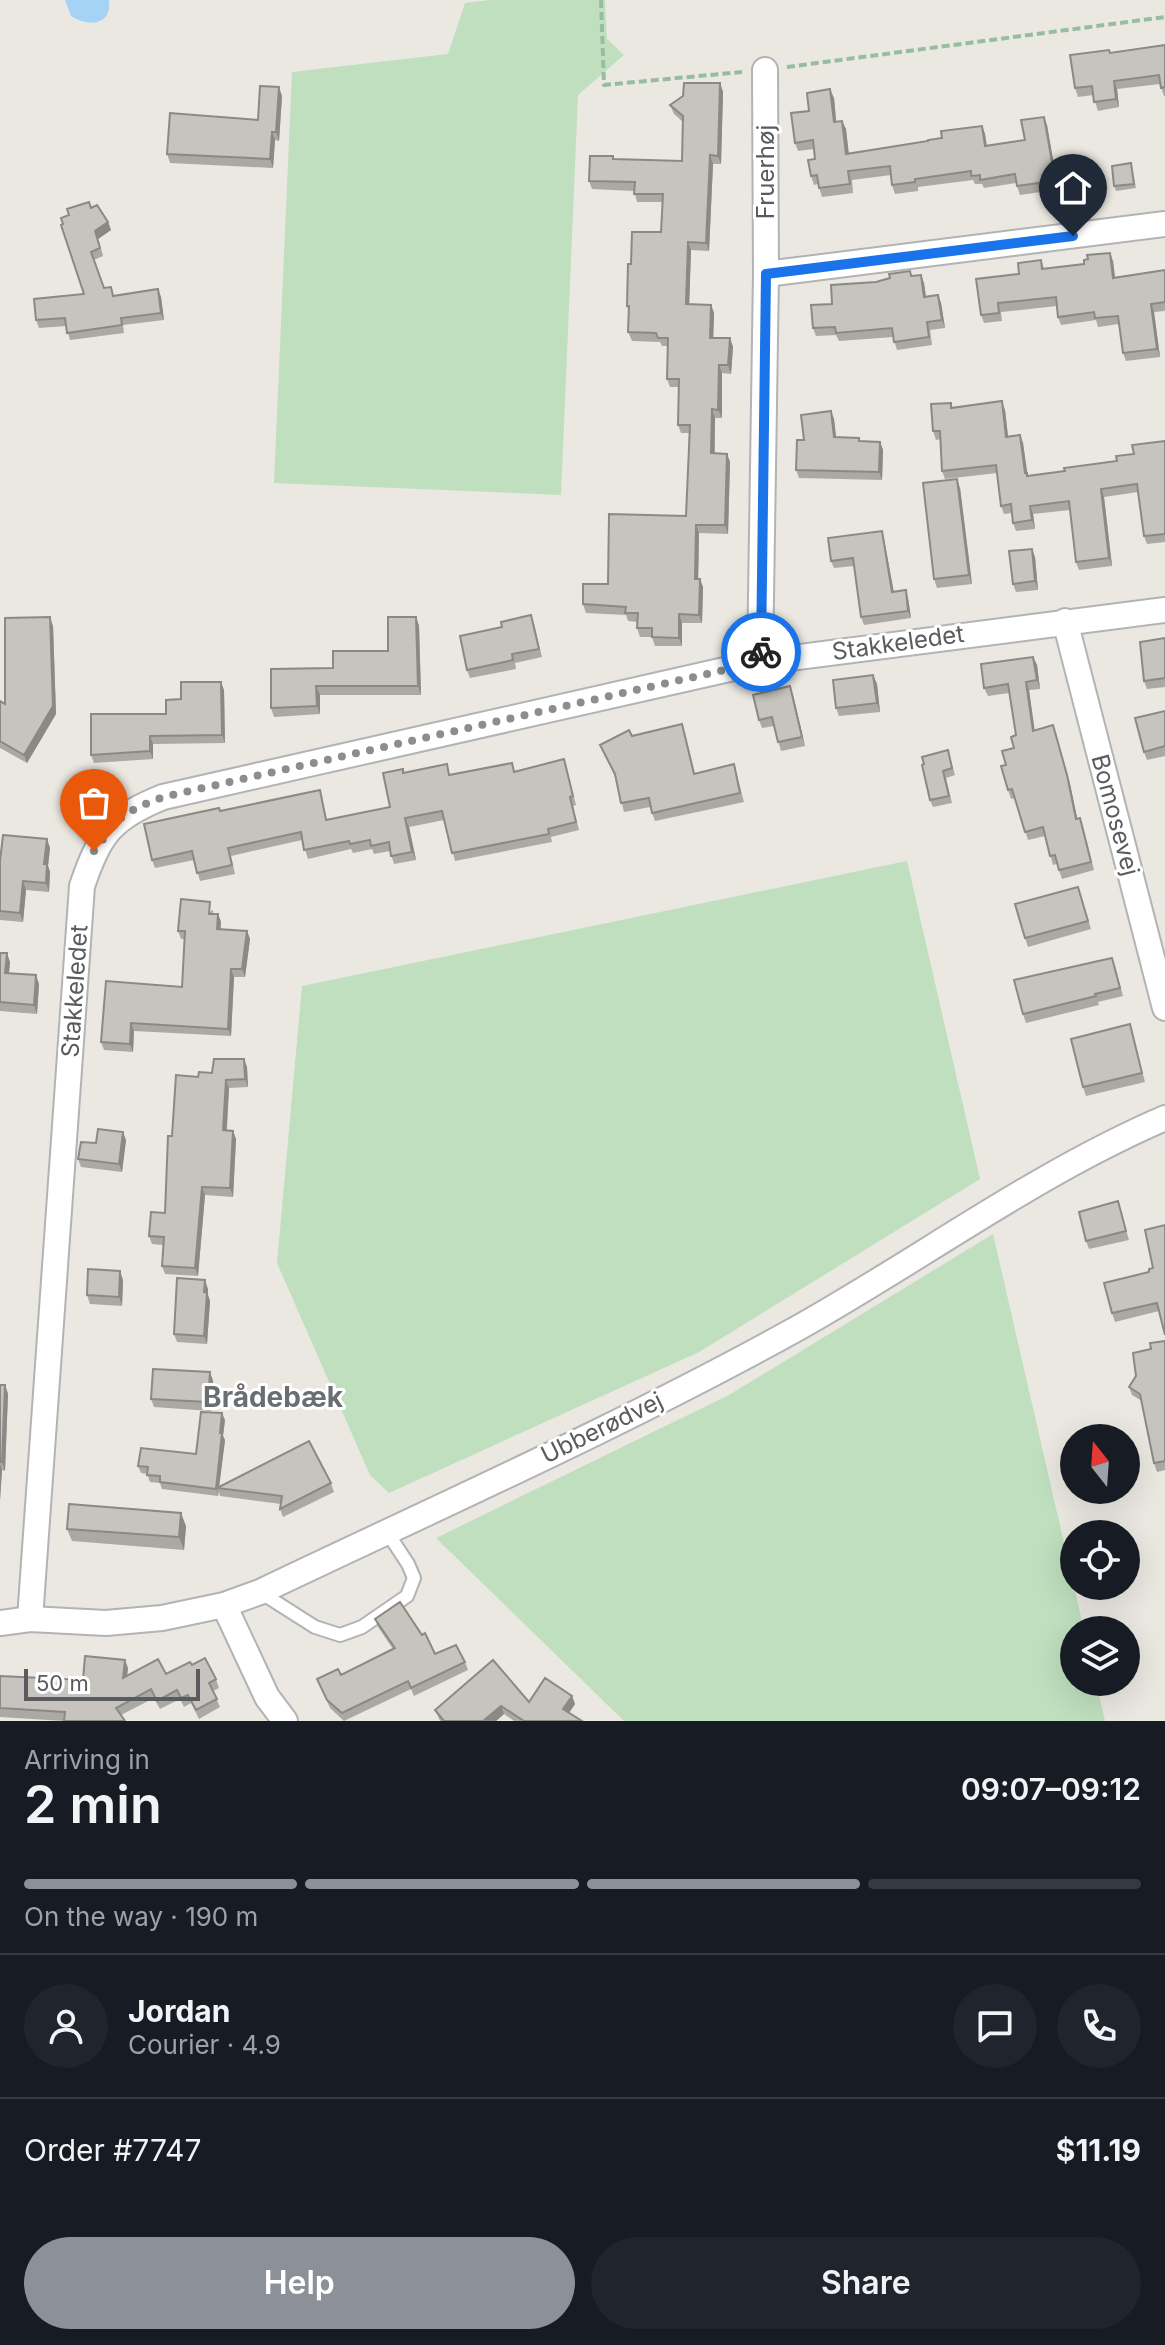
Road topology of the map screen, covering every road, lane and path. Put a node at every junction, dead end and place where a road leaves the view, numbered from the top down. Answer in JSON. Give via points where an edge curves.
{"nodes":[{"id":1,"x":601,"y":0,"type":"edge"},
{"id":2,"x":1165,"y":17,"type":"edge"},
{"id":3,"x":765,"y":70,"type":"junction"},
{"id":4,"x":1165,"y":224,"type":"edge"},
{"id":5,"x":766,"y":274,"type":"junction"},
{"id":6,"x":1165,"y":610,"type":"edge"},
{"id":7,"x":1065,"y":621,"type":"junction"},
{"id":8,"x":760,"y":662,"type":"junction"},
{"id":9,"x":1165,"y":1008,"type":"edge"},
{"id":10,"x":1165,"y":1118,"type":"edge"},
{"id":11,"x":387,"y":1532,"type":"junction"},
{"id":12,"x":260,"y":1592,"type":"junction"},
{"id":13,"x":224,"y":1605,"type":"junction"},
{"id":14,"x":30,"y":1619,"type":"junction"},
{"id":15,"x":0,"y":1623,"type":"edge"},
{"id":16,"x":285,"y":1721,"type":"edge"}],
"edges":[{"from":1,"to":3,"type":"path","via":[[604,85]]},
{"from":2,"to":3,"type":"path"},
{"from":3,"to":5,"type":"street","name":"Fruerhøj"},
{"from":4,"to":5,"type":"street"},
{"from":5,"to":8,"type":"street","name":"Fruerhøj"},
{"from":6,"to":7,"type":"street","name":"Stakkeledet"},
{"from":7,"to":8,"type":"street","name":"Stakkeledet"},
{"from":7,"to":9,"type":"street","name":"Bomosevej"},
{"from":8,"to":14,"type":"street","name":"Stakkeledet","via":[[163,797],[116,821],[94,851],[82,886]]},
{"from":10,"to":11,"type":"street","name":"Ubberødvej","via":[[1066,1166],[800,1327],[676,1393]]},
{"from":11,"to":12,"type":"street","name":"Ubberødvej"},
{"from":11,"to":12,"type":"lane","via":[[414,1578],[407,1596],[362,1627],[340,1635],[315,1627]]},
{"from":12,"to":13,"type":"street","name":"Ubberødvej"},
{"from":13,"to":14,"type":"street","name":"Ubberødvej","via":[[106,1623]]},
{"from":13,"to":16,"type":"street","via":[[267,1697]]},
{"from":14,"to":15,"type":"street","name":"Ubberødvej"}]}
